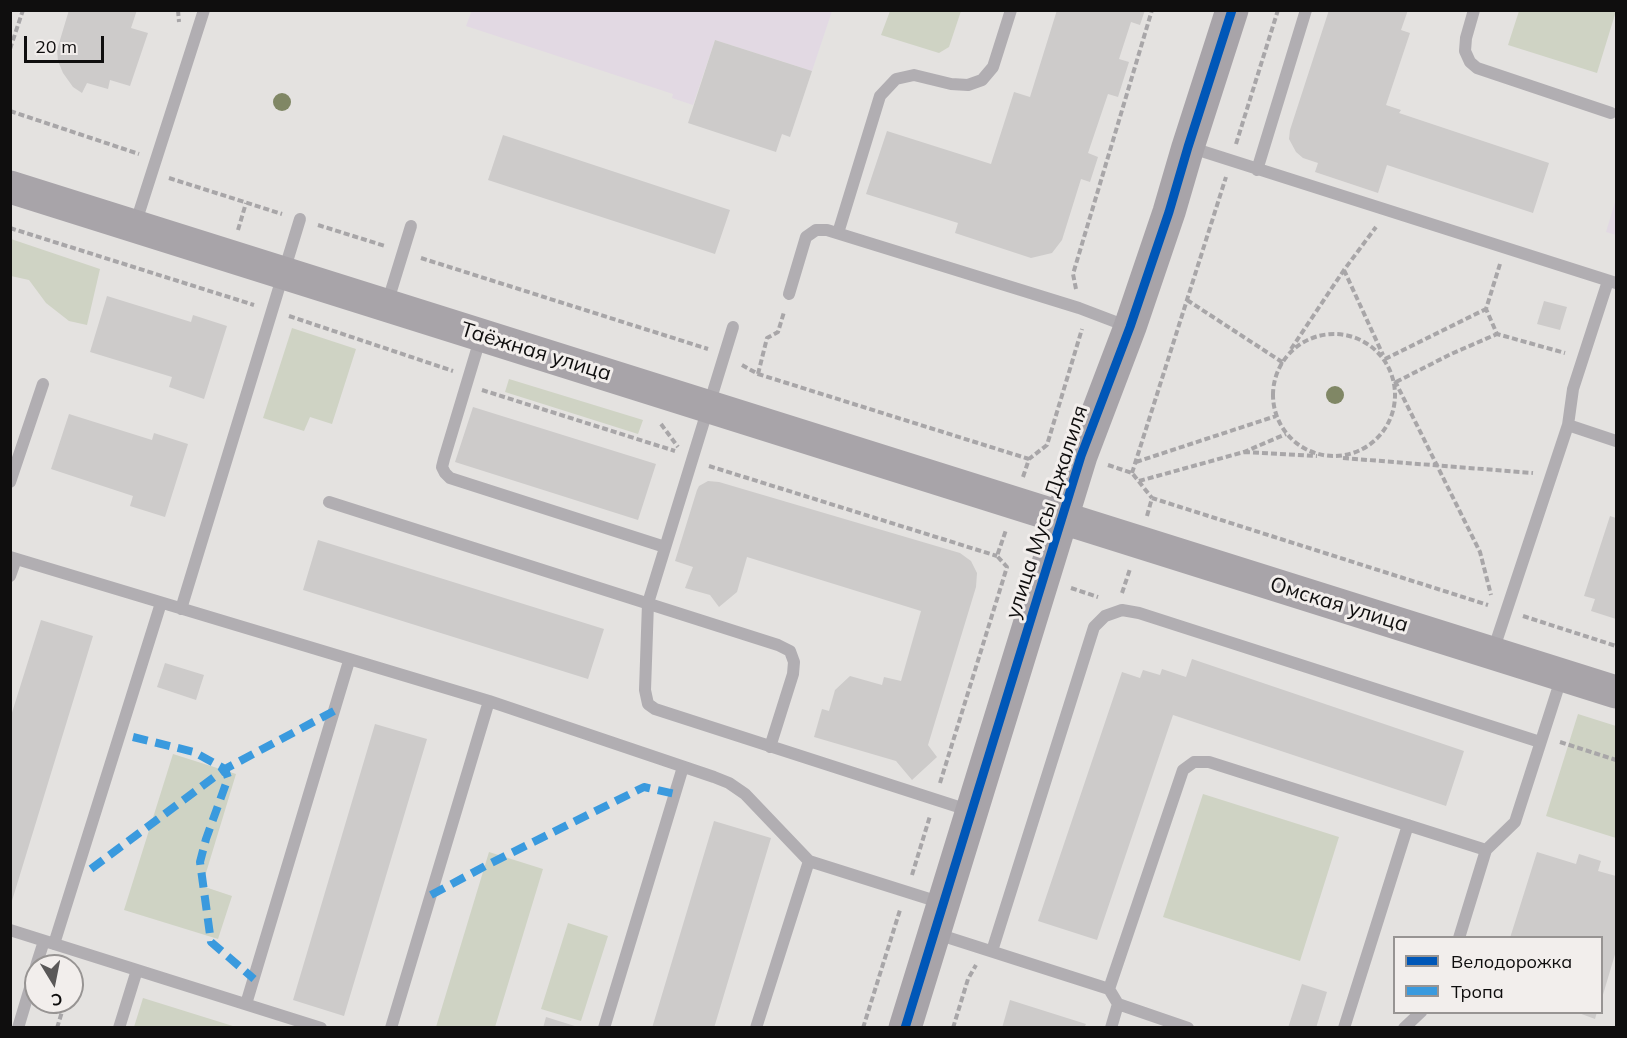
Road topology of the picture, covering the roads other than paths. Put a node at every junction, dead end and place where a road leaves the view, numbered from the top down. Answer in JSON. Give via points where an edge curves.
{"nodes":[{"id":1,"x":204,"y":10,"type":"edge"},
{"id":2,"x":1011,"y":10,"type":"edge"},
{"id":3,"x":1232,"y":10,"type":"edge"},
{"id":4,"x":1306,"y":10,"type":"edge"},
{"id":5,"x":1474,"y":10,"type":"edge"},
{"id":6,"x":1611,"y":113,"type":"dead end"},
{"id":7,"x":1188,"y":147,"type":"junction"},
{"id":8,"x":1257,"y":170,"type":"junction"},
{"id":9,"x":10,"y":187,"type":"edge"},
{"id":10,"x":300,"y":219,"type":"road end"},
{"id":11,"x":134,"y":226,"type":"junction"},
{"id":12,"x":411,"y":226,"type":"dead end"},
{"id":13,"x":838,"y":233,"type":"junction"},
{"id":14,"x":284,"y":273,"type":"junction"},
{"id":15,"x":1612,"y":282,"type":"edge"},
{"id":16,"x":789,"y":294,"type":"road end"},
{"id":17,"x":387,"y":306,"type":"junction"},
{"id":18,"x":733,"y":327,"type":"dead end"},
{"id":19,"x":1130,"y":327,"type":"junction"},
{"id":20,"x":481,"y":335,"type":"junction"},
{"id":21,"x":43,"y":384,"type":"dead end"},
{"id":22,"x":709,"y":407,"type":"junction"},
{"id":23,"x":1568,"y":425,"type":"junction"},
{"id":24,"x":1617,"y":441,"type":"edge"},
{"id":25,"x":10,"y":482,"type":"edge"},
{"id":26,"x":329,"y":502,"type":"dead end"},
{"id":27,"x":1062,"y":518,"type":"junction"},
{"id":28,"x":665,"y":547,"type":"junction"},
{"id":29,"x":13,"y":558,"type":"edge"},
{"id":30,"x":10,"y":576,"type":"edge"},
{"id":31,"x":161,"y":603,"type":"junction"},
{"id":32,"x":648,"y":603,"type":"junction"},
{"id":33,"x":180,"y":609,"type":"junction"},
{"id":34,"x":1493,"y":652,"type":"junction"},
{"id":35,"x":350,"y":660,"type":"junction"},
{"id":36,"x":1562,"y":675,"type":"junction"},
{"id":37,"x":1617,"y":692,"type":"edge"},
{"id":38,"x":489,"y":701,"type":"junction"},
{"id":39,"x":1540,"y":742,"type":"junction"},
{"id":40,"x":770,"y":747,"type":"junction"},
{"id":41,"x":683,"y":767,"type":"junction"},
{"id":42,"x":972,"y":811,"type":"junction"},
{"id":43,"x":1408,"y":825,"type":"junction"},
{"id":44,"x":1486,"y":850,"type":"junction"},
{"id":45,"x":809,"y":861,"type":"junction"},
{"id":46,"x":939,"y":918,"type":"junction"},
{"id":47,"x":10,"y":930,"type":"edge"},
{"id":48,"x":1460,"y":936,"type":"edge"},
{"id":49,"x":49,"y":942,"type":"junction"},
{"id":50,"x":992,"y":951,"type":"junction"},
{"id":51,"x":43,"y":954,"type":"edge"},
{"id":52,"x":137,"y":970,"type":"junction"},
{"id":53,"x":1109,"y":989,"type":"junction"},
{"id":54,"x":246,"y":1004,"type":"junction"},
{"id":55,"x":1118,"y":1004,"type":"junction"},
{"id":56,"x":24,"y":1008,"type":"edge"},
{"id":57,"x":1419,"y":1014,"type":"edge"},
{"id":58,"x":18,"y":1028,"type":"edge"},
{"id":59,"x":119,"y":1028,"type":"edge"},
{"id":60,"x":321,"y":1028,"type":"edge"},
{"id":61,"x":391,"y":1028,"type":"edge"},
{"id":62,"x":604,"y":1028,"type":"edge"},
{"id":63,"x":756,"y":1028,"type":"edge"},
{"id":64,"x":906,"y":1028,"type":"edge"},
{"id":65,"x":1111,"y":1028,"type":"edge"},
{"id":66,"x":1188,"y":1028,"type":"edge"},
{"id":67,"x":1344,"y":1028,"type":"edge"},
{"id":68,"x":1404,"y":1028,"type":"edge"}],
"edges":[{"from":1,"to":11,"type":"lane"},
{"from":2,"to":13,"type":"lane","via":[[993,67],[982,80],[968,85],[951,84],[914,75],[896,79],[880,96]]},
{"from":3,"to":7,"type":"main road","name":"улица Мусы Джалиля"},
{"from":4,"to":8,"type":"lane"},
{"from":5,"to":6,"type":"lane","via":[[1465,51],[1477,68]]},
{"from":7,"to":8,"type":"lane"},
{"from":7,"to":19,"type":"main road","name":"улица Мусы Джалиля"},
{"from":8,"to":15,"type":"lane"},
{"from":9,"to":11,"type":"main road","name":"Таёжная улица"},
{"from":10,"to":14,"type":"lane"},
{"from":11,"to":14,"type":"main road","name":"Таёжная улица"},
{"from":12,"to":17,"type":"lane"},
{"from":13,"to":16,"type":"lane","via":[[816,230],[806,237]]},
{"from":13,"to":19,"type":"lane"},
{"from":14,"to":17,"type":"main road","name":"Таёжная улица"},
{"from":14,"to":33,"type":"lane"},
{"from":15,"to":23,"type":"lane","via":[[1583,358]]},
{"from":17,"to":20,"type":"main road","name":"Таёжная улица"},
{"from":18,"to":22,"type":"lane"},
{"from":19,"to":27,"type":"main road","name":"улица Мусы Джалиля"},
{"from":20,"to":22,"type":"main road","name":"Таёжная улица"},
{"from":20,"to":28,"type":"lane","via":[[444,459],[445,473],[450,478]]},
{"from":21,"to":25,"type":"lane"},
{"from":22,"to":27,"type":"main road","name":"Таёжная улица"},
{"from":22,"to":28,"type":"lane"},
{"from":23,"to":24,"type":"lane"},
{"from":23,"to":34,"type":"lane","via":[[1500,609]]},
{"from":26,"to":32,"type":"lane"},
{"from":27,"to":34,"type":"main road","name":"Омская улица"},
{"from":27,"to":42,"type":"main road","name":"улица Мусы Джалиля"},
{"from":28,"to":32,"type":"lane"},
{"from":29,"to":30,"type":"lane"},
{"from":29,"to":31,"type":"lane"},
{"from":31,"to":33,"type":"lane"},
{"from":31,"to":49,"type":"lane"},
{"from":32,"to":40,"type":"lane","via":[[648,704]]},
{"from":32,"to":40,"type":"lane","via":[[790,651],[794,662],[792,674]]},
{"from":33,"to":35,"type":"lane"},
{"from":34,"to":36,"type":"main road","name":"Омская улица"},
{"from":35,"to":38,"type":"lane"},
{"from":35,"to":54,"type":"lane"},
{"from":36,"to":37,"type":"main road","name":"Омская улица"},
{"from":36,"to":39,"type":"lane"},
{"from":38,"to":41,"type":"lane"},
{"from":38,"to":61,"type":"lane"},
{"from":39,"to":44,"type":"lane","via":[[1515,822]]},
{"from":39,"to":50,"type":"lane","via":[[1139,613],[1122,610],[1106,616],[1094,627]]},
{"from":40,"to":42,"type":"lane"},
{"from":41,"to":45,"type":"lane","via":[[729,783],[745,794]]},
{"from":41,"to":62,"type":"lane"},
{"from":42,"to":46,"type":"main road","name":"улица Мусы Джалиля"},
{"from":43,"to":44,"type":"lane"},
{"from":43,"to":53,"type":"lane","via":[[1209,762],[1194,762],[1183,770]]},
{"from":43,"to":67,"type":"lane"},
{"from":44,"to":48,"type":"lane"},
{"from":45,"to":46,"type":"lane"},
{"from":45,"to":63,"type":"lane"},
{"from":46,"to":50,"type":"lane"},
{"from":46,"to":64,"type":"main road","name":"улица Мусы Джалиля"},
{"from":47,"to":49,"type":"lane"},
{"from":49,"to":51,"type":"lane"},
{"from":49,"to":52,"type":"lane"},
{"from":50,"to":53,"type":"lane"},
{"from":52,"to":54,"type":"lane"},
{"from":52,"to":59,"type":"lane"},
{"from":53,"to":55,"type":"lane"},
{"from":54,"to":60,"type":"lane"},
{"from":55,"to":65,"type":"lane"},
{"from":55,"to":66,"type":"lane"},
{"from":56,"to":58,"type":"lane"},
{"from":57,"to":68,"type":"lane"}]}
